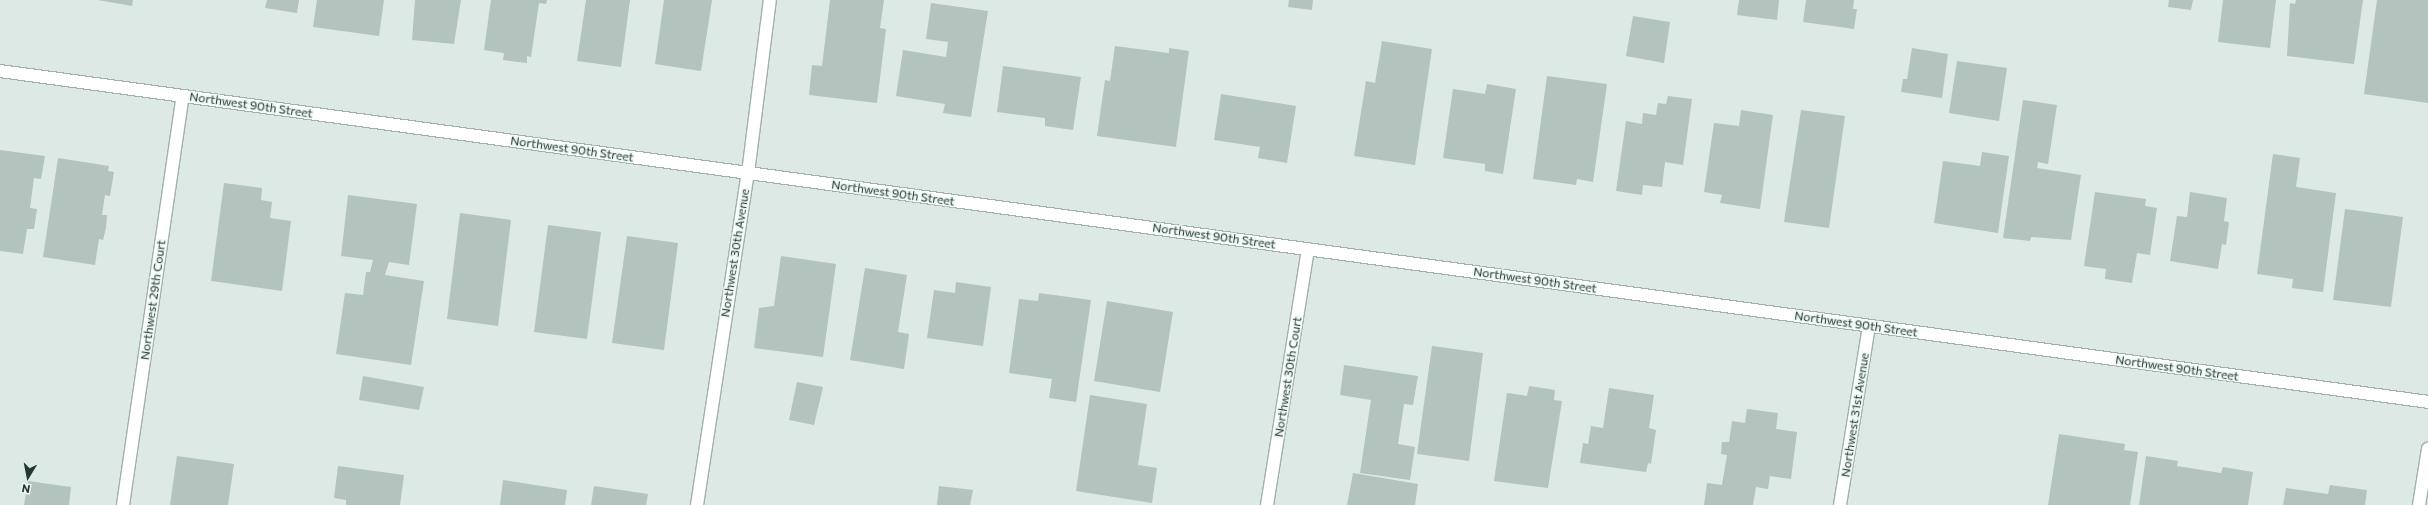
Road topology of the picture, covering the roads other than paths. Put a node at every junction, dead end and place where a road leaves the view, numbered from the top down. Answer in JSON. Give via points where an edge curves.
{"nodes":[{"id":1,"x":770,"y":0,"type":"edge"},
{"id":2,"x":0,"y":71,"type":"edge"},
{"id":3,"x":183,"y":96,"type":"junction"},
{"id":4,"x":748,"y":173,"type":"junction"},
{"id":5,"x":1308,"y":249,"type":"junction"},
{"id":6,"x":1869,"y":326,"type":"junction"},
{"id":7,"x":2428,"y":402,"type":"edge"},
{"id":8,"x":2428,"y":449,"type":"edge"},
{"id":9,"x":123,"y":505,"type":"edge"},
{"id":10,"x":697,"y":505,"type":"edge"},
{"id":11,"x":1267,"y":505,"type":"edge"},
{"id":12,"x":1840,"y":505,"type":"edge"},
{"id":13,"x":2419,"y":505,"type":"edge"}],
"edges":[{"from":1,"to":4,"type":"street","name":"Northwest 30th Avenue"},
{"from":2,"to":3,"type":"street","name":"Northwest 90th Street"},
{"from":3,"to":4,"type":"street","name":"Northwest 90th Street"},
{"from":3,"to":9,"type":"street","name":"Northwest 29th Court"},
{"from":4,"to":5,"type":"street","name":"Northwest 90th Street"},
{"from":4,"to":10,"type":"street","name":"Northwest 30th Avenue"},
{"from":5,"to":6,"type":"street","name":"Northwest 90th Street"},
{"from":5,"to":11,"type":"street","name":"Northwest 30th Court"},
{"from":6,"to":7,"type":"street","name":"Northwest 90th Street"},
{"from":6,"to":12,"type":"street","name":"Northwest 31st Avenue"},
{"from":8,"to":13,"type":"street"}]}
